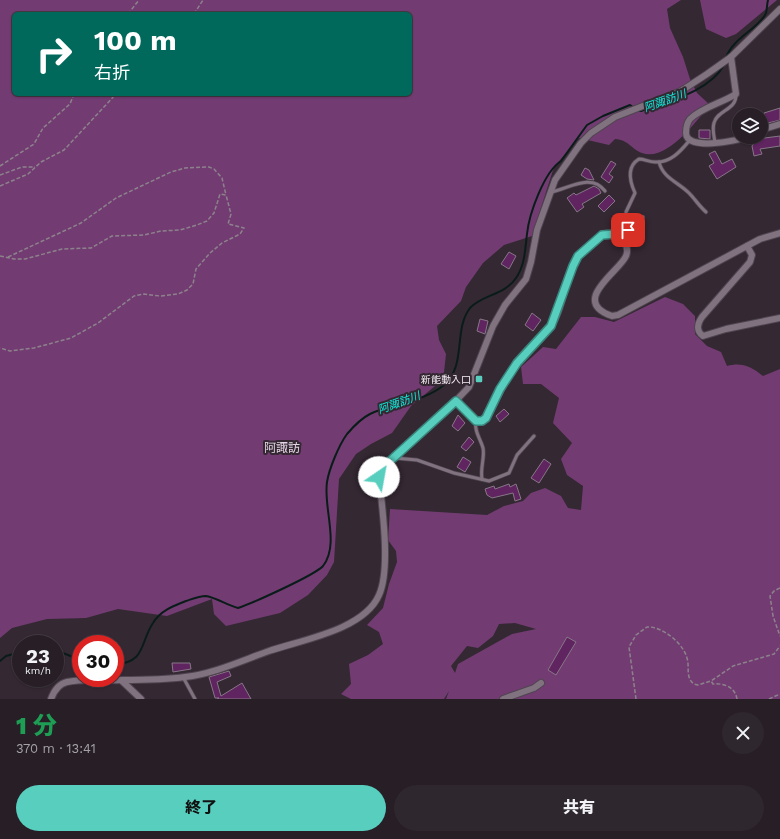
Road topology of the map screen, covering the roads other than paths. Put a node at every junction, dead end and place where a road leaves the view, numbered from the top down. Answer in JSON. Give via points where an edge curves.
{"nodes":[{"id":1,"x":780,"y":9,"type":"edge"},
{"id":2,"x":731,"y":57,"type":"junction"},
{"id":3,"x":736,"y":94,"type":"junction"},
{"id":4,"x":780,"y":124,"type":"edge"},
{"id":5,"x":768,"y":128,"type":"edge"},
{"id":6,"x":732,"y":139,"type":"edge"},
{"id":7,"x":689,"y":141,"type":"junction"},
{"id":8,"x":715,"y":142,"type":"junction"},
{"id":9,"x":659,"y":162,"type":"junction"},
{"id":10,"x":605,"y":190,"type":"dead end"},
{"id":11,"x":551,"y":192,"type":"junction"},
{"id":12,"x":626,"y":212,"type":"dead end"},
{"id":13,"x":706,"y":212,"type":"dead end"},
{"id":14,"x":643,"y":216,"type":"dead end"},
{"id":15,"x":780,"y":233,"type":"edge"},
{"id":16,"x":620,"y":237,"type":"junction"},
{"id":17,"x":748,"y":246,"type":"junction"},
{"id":18,"x":780,"y":318,"type":"edge"},
{"id":19,"x":456,"y":401,"type":"junction"},
{"id":20,"x":476,"y":421,"type":"junction"},
{"id":21,"x":534,"y":436,"type":"dead end"},
{"id":22,"x":393,"y":458,"type":"junction"},
{"id":23,"x":482,"y":479,"type":"junction"},
{"id":24,"x":183,"y":677,"type":"junction"},
{"id":25,"x":124,"y":680,"type":"edge"},
{"id":26,"x":72,"y":682,"type":"edge"},
{"id":27,"x":124,"y":682,"type":"edge"},
{"id":28,"x":541,"y":683,"type":"dead end"},
{"id":29,"x":51,"y":699,"type":"edge"},
{"id":30,"x":141,"y":699,"type":"edge"},
{"id":31,"x":195,"y":699,"type":"edge"},
{"id":32,"x":503,"y":699,"type":"edge"}],
"edges":[{"from":1,"to":2,"type":"street"},
{"from":2,"to":3,"type":"street"},
{"from":2,"to":11,"type":"street","via":[[681,91],[640,106],[603,124],[591,133],[555,180]]},
{"from":3,"to":7,"type":"street","via":[[689,120],[686,130]]},
{"from":3,"to":8,"type":"lane","via":[[733,105],[714,123]]},
{"from":4,"to":5,"type":"street"},
{"from":6,"to":8,"type":"street"},
{"from":7,"to":8,"type":"street"},
{"from":7,"to":9,"type":"lane","via":[[673,157]]},
{"from":9,"to":12,"type":"lane","via":[[639,159],[632,164],[629,176],[635,193]]},
{"from":9,"to":13,"type":"lane","via":[[667,176],[690,194],[697,205]]},
{"from":10,"to":11,"type":"lane","via":[[595,183],[582,181]]},
{"from":11,"to":19,"type":"street","via":[[537,230],[532,262],[526,279],[505,305],[493,326],[469,387]]},
{"from":14,"to":16,"type":"lane"},
{"from":15,"to":17,"type":"street"},
{"from":16,"to":17,"type":"street","via":[[627,249],[627,255],[597,292],[597,304],[612,316]]},
{"from":16,"to":20,"type":"street","via":[[616,234],[602,235],[578,256],[551,326],[515,366],[486,418]]},
{"from":17,"to":18,"type":"street","via":[[752,255],[750,262],[702,317],[698,323],[699,331],[703,336]]},
{"from":19,"to":20,"type":"street"},
{"from":19,"to":22,"type":"street"},
{"from":20,"to":23,"type":"lane","via":[[475,428],[483,448]]},
{"from":21,"to":23,"type":"lane","via":[[517,455],[509,473],[489,481]]},
{"from":22,"to":23,"type":"lane","via":[[417,460],[454,473]]},
{"from":22,"to":24,"type":"street","via":[[382,468],[379,477],[384,550],[383,580],[379,596],[369,608],[327,634],[199,675]]},
{"from":24,"to":25,"type":"street"},
{"from":24,"to":31,"type":"lane"},
{"from":26,"to":29,"type":"street","via":[[65,682]]},
{"from":27,"to":30,"type":"street"},
{"from":28,"to":32,"type":"street"}]}
